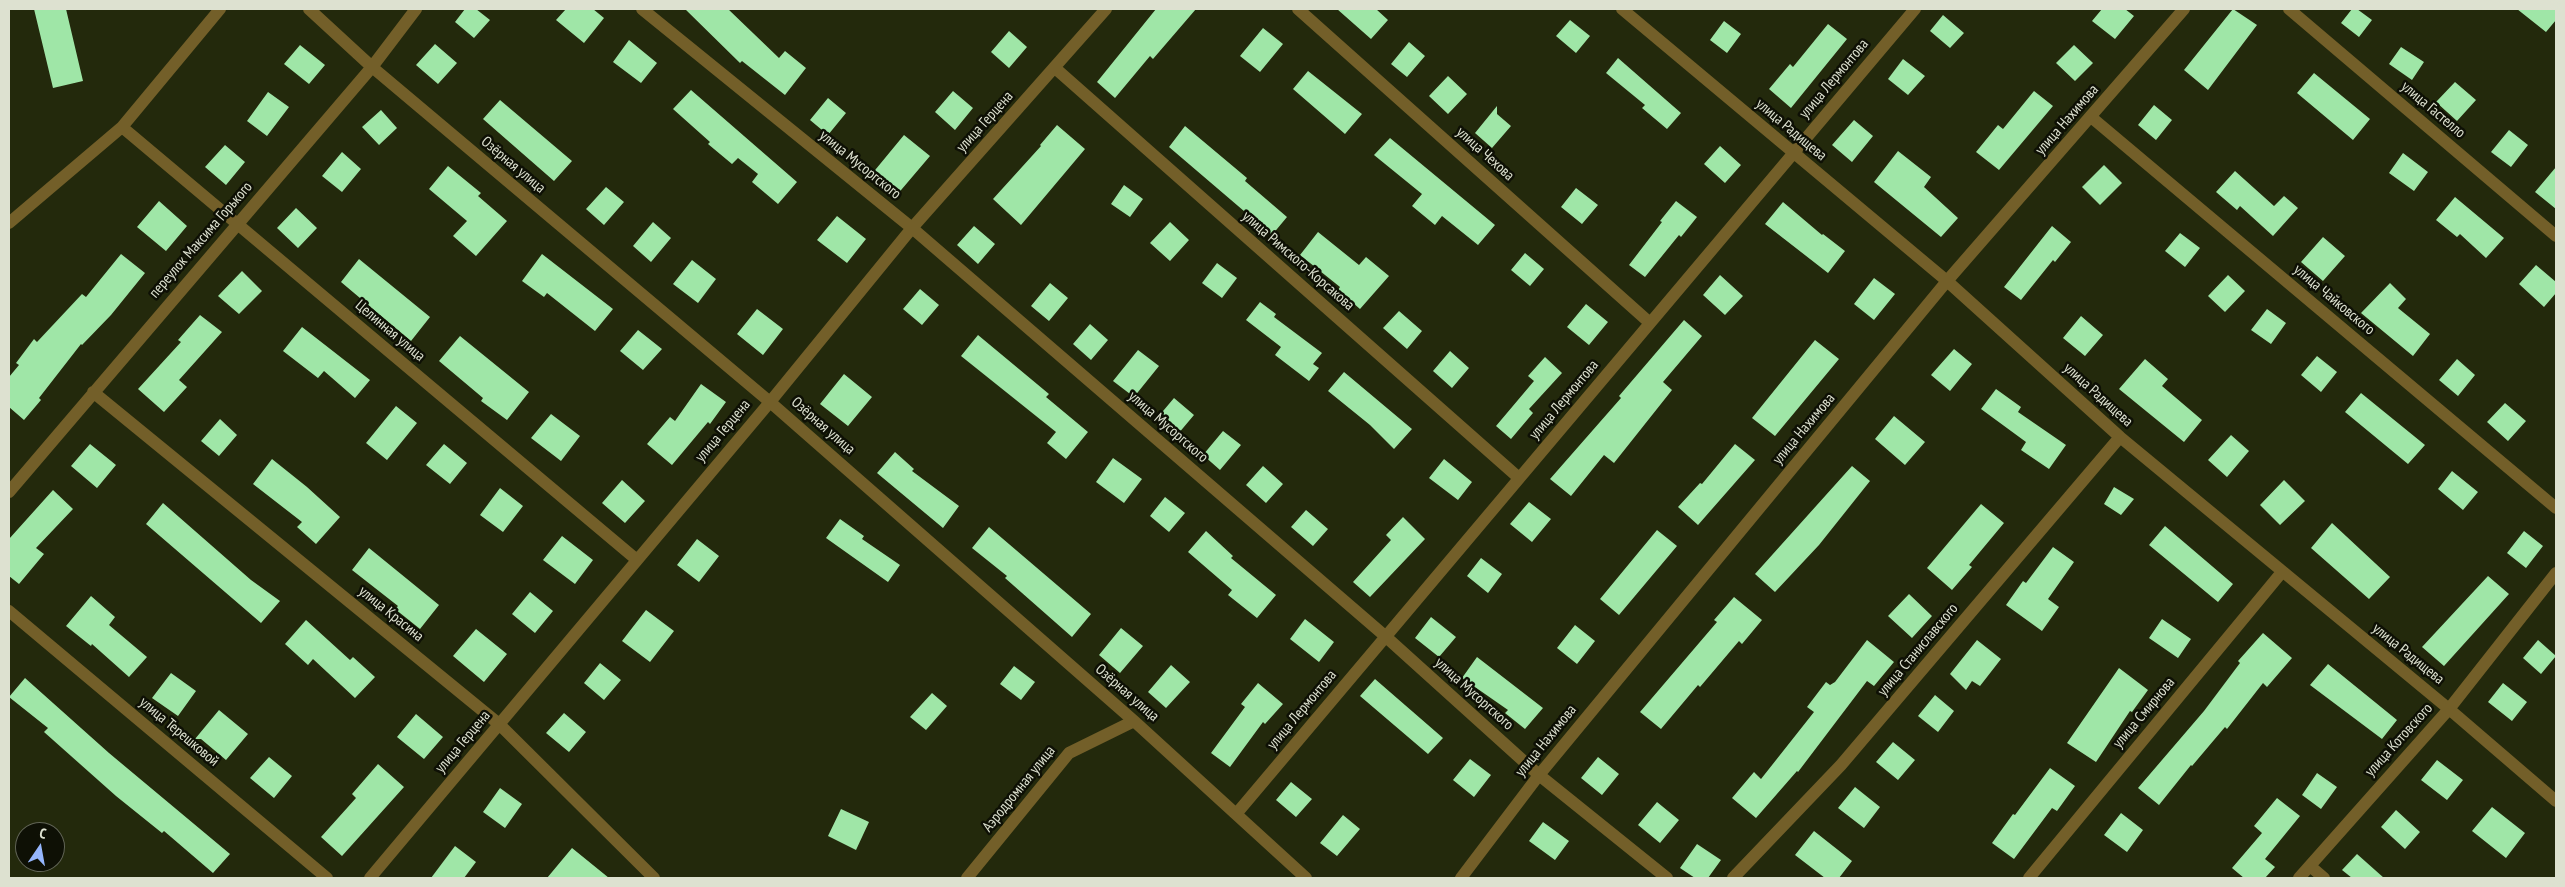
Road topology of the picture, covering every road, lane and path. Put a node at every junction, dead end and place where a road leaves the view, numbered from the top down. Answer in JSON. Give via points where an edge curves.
{"nodes":[{"id":1,"x":220,"y":9,"type":"edge"},
{"id":2,"x":309,"y":9,"type":"edge"},
{"id":3,"x":416,"y":9,"type":"edge"},
{"id":4,"x":642,"y":9,"type":"edge"},
{"id":5,"x":1106,"y":9,"type":"edge"},
{"id":6,"x":1298,"y":9,"type":"edge"},
{"id":7,"x":1622,"y":9,"type":"edge"},
{"id":8,"x":1915,"y":9,"type":"edge"},
{"id":9,"x":2184,"y":9,"type":"edge"},
{"id":10,"x":2289,"y":9,"type":"edge"},
{"id":11,"x":372,"y":67,"type":"junction"},
{"id":12,"x":1055,"y":68,"type":"junction"},
{"id":13,"x":2091,"y":117,"type":"junction"},
{"id":14,"x":122,"y":127,"type":"junction"},
{"id":15,"x":1794,"y":153,"type":"junction"},
{"id":16,"x":9,"y":222,"type":"edge"},
{"id":17,"x":236,"y":224,"type":"junction"},
{"id":18,"x":912,"y":228,"type":"junction"},
{"id":19,"x":2556,"y":236,"type":"edge"},
{"id":20,"x":1947,"y":281,"type":"junction"},
{"id":21,"x":1650,"y":323,"type":"junction"},
{"id":22,"x":93,"y":392,"type":"junction"},
{"id":23,"x":770,"y":402,"type":"junction"},
{"id":24,"x":2120,"y":437,"type":"junction"},
{"id":25,"x":1519,"y":478,"type":"junction"},
{"id":26,"x":9,"y":492,"type":"edge"},
{"id":27,"x":2556,"y":508,"type":"edge"},
{"id":28,"x":637,"y":560,"type":"junction"},
{"id":29,"x":2282,"y":572,"type":"junction"},
{"id":30,"x":2556,"y":573,"type":"edge"},
{"id":31,"x":9,"y":611,"type":"edge"},
{"id":32,"x":1385,"y":636,"type":"junction"},
{"id":33,"x":2449,"y":709,"type":"junction"},
{"id":34,"x":1134,"y":721,"type":"junction"},
{"id":35,"x":499,"y":724,"type":"junction"},
{"id":36,"x":1539,"y":775,"type":"junction"},
{"id":37,"x":2556,"y":801,"type":"edge"},
{"id":38,"x":1237,"y":813,"type":"junction"},
{"id":39,"x":2310,"y":866,"type":"junction"},
{"id":40,"x":2030,"y":877,"type":"edge"},
{"id":41,"x":327,"y":878,"type":"edge"},
{"id":42,"x":370,"y":878,"type":"edge"},
{"id":43,"x":654,"y":878,"type":"edge"},
{"id":44,"x":967,"y":878,"type":"edge"},
{"id":45,"x":1306,"y":878,"type":"edge"},
{"id":46,"x":1460,"y":878,"type":"edge"},
{"id":47,"x":1667,"y":878,"type":"edge"},
{"id":48,"x":1733,"y":878,"type":"edge"},
{"id":49,"x":2299,"y":878,"type":"edge"},
{"id":50,"x":2324,"y":878,"type":"edge"}],
"edges":[{"from":1,"to":14,"type":"street"},
{"from":2,"to":11,"type":"street","name":"Озёрная улица"},
{"from":3,"to":11,"type":"street","name":"переулок Максима Горького"},
{"from":4,"to":18,"type":"street","name":"улица Мусоргского"},
{"from":5,"to":12,"type":"street","name":"улица Герцена"},
{"from":6,"to":21,"type":"street","name":"улица Чехова"},
{"from":7,"to":15,"type":"street","name":"улица Радищева"},
{"from":8,"to":15,"type":"street","name":"улица Лермонтова"},
{"from":9,"to":13,"type":"street","name":"улица Нахимова"},
{"from":10,"to":19,"type":"street","name":"улица Гастелло"},
{"from":11,"to":17,"type":"street","name":"переулок Максима Горького"},
{"from":11,"to":23,"type":"street","name":"Озёрная улица"},
{"from":12,"to":18,"type":"street","name":"улица Герцена"},
{"from":12,"to":25,"type":"street","name":"улица Римского-Корсакова"},
{"from":13,"to":20,"type":"street","name":"улица Нахимова"},
{"from":13,"to":27,"type":"street","name":"улица Чайковского"},
{"from":14,"to":16,"type":"street"},
{"from":14,"to":17,"type":"street","name":"Целинная улица"},
{"from":15,"to":20,"type":"street","name":"улица Радищева"},
{"from":15,"to":21,"type":"street","name":"улица Лермонтова"},
{"from":17,"to":22,"type":"street","name":"переулок Максима Горького"},
{"from":17,"to":28,"type":"street","name":"Целинная улица"},
{"from":18,"to":23,"type":"street","name":"улица Герцена"},
{"from":18,"to":32,"type":"street","name":"улица Мусоргского"},
{"from":20,"to":24,"type":"street","name":"улица Радищева"},
{"from":20,"to":36,"type":"street","name":"улица Нахимова"},
{"from":21,"to":25,"type":"street","name":"улица Лермонтова"},
{"from":22,"to":26,"type":"street","name":"переулок Максима Горького"},
{"from":22,"to":35,"type":"street","name":"улица Красина"},
{"from":23,"to":28,"type":"street","name":"улица Герцена"},
{"from":23,"to":34,"type":"street","name":"Озёрная улица"},
{"from":24,"to":29,"type":"street","name":"улица Радищева"},
{"from":24,"to":48,"type":"street","name":"улица Станиславского","via":[[1841,765]]},
{"from":25,"to":32,"type":"street","name":"улица Лермонтова"},
{"from":28,"to":35,"type":"street","name":"улица Герцена"},
{"from":29,"to":33,"type":"street","name":"улица Радищева"},
{"from":29,"to":40,"type":"street","name":"улица Смирнова"},
{"from":30,"to":33,"type":"street","name":"улица Котовского"},
{"from":31,"to":41,"type":"street","name":"улица Терешковой"},
{"from":32,"to":36,"type":"street","name":"улица Мусоргского"},
{"from":32,"to":38,"type":"street","name":"улица Лермонтова"},
{"from":33,"to":37,"type":"street","name":"улица Радищева"},
{"from":33,"to":39,"type":"street","name":"улица Котовского"},
{"from":34,"to":38,"type":"street","name":"Озёрная улица"},
{"from":34,"to":44,"type":"street","name":"Аэродромная улица","via":[[1069,753]]},
{"from":35,"to":42,"type":"street","name":"улица Герцена"},
{"from":35,"to":43,"type":"street","name":"улица Красина"},
{"from":36,"to":46,"type":"street","name":"улица Нахимова"},
{"from":36,"to":47,"type":"street","name":"улица Мусоргского"},
{"from":38,"to":45,"type":"street","name":"Озёрная улица"},
{"from":39,"to":49,"type":"street","name":"улица Котовского"},
{"from":39,"to":50,"type":"street"}]}
